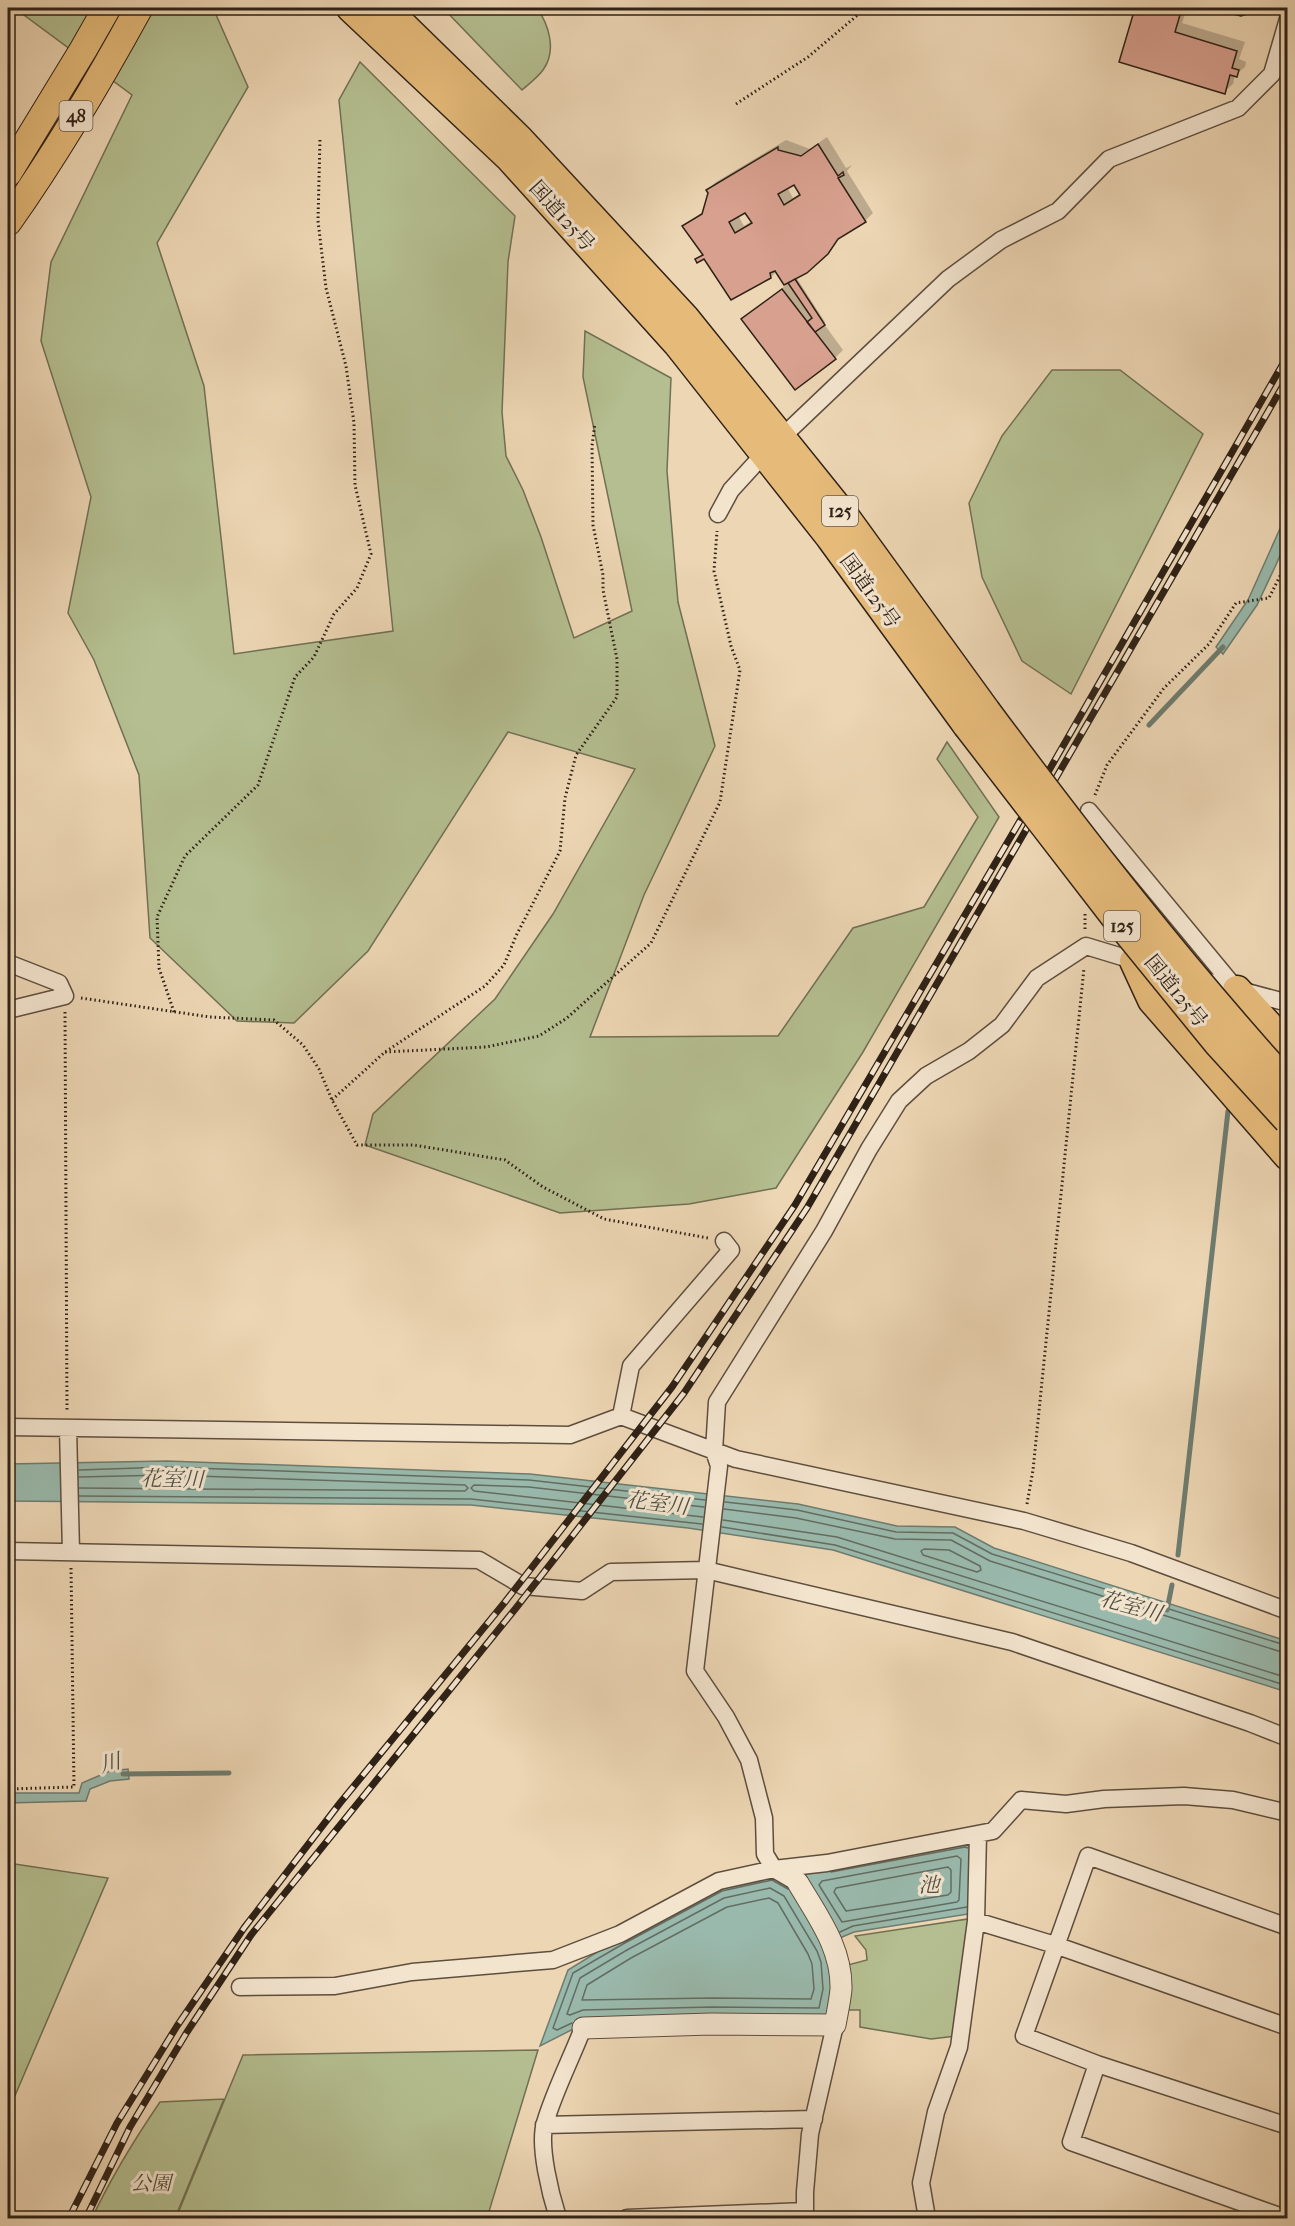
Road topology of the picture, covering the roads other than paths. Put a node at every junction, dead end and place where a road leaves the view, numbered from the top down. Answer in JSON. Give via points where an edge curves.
{"nodes":[{"id":1,"x":107,"y":8,"type":"edge"},
{"id":2,"x":139,"y":8,"type":"edge"},
{"id":3,"x":332,"y":8,"type":"edge"},
{"id":4,"x":351,"y":8,"type":"edge"},
{"id":5,"x":385,"y":8,"type":"edge"},
{"id":6,"x":410,"y":8,"type":"edge"},
{"id":7,"x":1287,"y":19,"type":"edge"},
{"id":8,"x":8,"y":173,"type":"edge"},
{"id":9,"x":8,"y":222,"type":"edge"},
{"id":10,"x":681,"y":331,"type":"junction"},
{"id":11,"x":773,"y":446,"type":"junction"},
{"id":12,"x":718,"y":514,"type":"road end"},
{"id":13,"x":977,"y":718,"type":"junction"},
{"id":14,"x":1089,"y":811,"type":"road end"},
{"id":15,"x":1084,"y":893,"type":"dead end"},
{"id":16,"x":1134,"y":961,"type":"junction"},
{"id":17,"x":8,"y":963,"type":"edge"},
{"id":18,"x":1237,"y":990,"type":"junction"},
{"id":19,"x":1287,"y":1003,"type":"edge"},
{"id":20,"x":8,"y":1010,"type":"edge"},
{"id":21,"x":1287,"y":1047,"type":"edge"},
{"id":22,"x":1287,"y":1085,"type":"edge"},
{"id":23,"x":1287,"y":1120,"type":"edge"},
{"id":24,"x":1287,"y":1156,"type":"edge"},
{"id":25,"x":724,"y":1240,"type":"road end"},
{"id":26,"x":621,"y":1416,"type":"junction"},
{"id":27,"x":8,"y":1427,"type":"edge"},
{"id":28,"x":68,"y":1428,"type":"junction"},
{"id":29,"x":717,"y":1459,"type":"junction"},
{"id":30,"x":8,"y":1551,"type":"edge"},
{"id":31,"x":71,"y":1552,"type":"junction"},
{"id":32,"x":707,"y":1565,"type":"junction"},
{"id":33,"x":1287,"y":1611,"type":"edge"},
{"id":34,"x":1287,"y":1738,"type":"edge"},
{"id":35,"x":1287,"y":1813,"type":"edge"},
{"id":36,"x":978,"y":1834,"type":"junction"},
{"id":37,"x":774,"y":1869,"type":"junction"},
{"id":38,"x":798,"y":1884,"type":"joint"},
{"id":39,"x":976,"y":1922,"type":"junction"},
{"id":40,"x":1287,"y":1926,"type":"edge"},
{"id":41,"x":1055,"y":1945,"type":"junction"},
{"id":42,"x":240,"y":1987,"type":"dead end"},
{"id":43,"x":835,"y":2025,"type":"junction"},
{"id":44,"x":1287,"y":2027,"type":"edge"},
{"id":45,"x":583,"y":2028,"type":"joint"},
{"id":46,"x":1097,"y":2064,"type":"junction"},
{"id":47,"x":814,"y":2119,"type":"junction"},
{"id":48,"x":544,"y":2125,"type":"junction"},
{"id":49,"x":1287,"y":2126,"type":"edge"},
{"id":50,"x":805,"y":2215,"type":"edge"},
{"id":51,"x":558,"y":2218,"type":"edge"},
{"id":52,"x":627,"y":2218,"type":"edge"},
{"id":53,"x":927,"y":2218,"type":"edge"},
{"id":54,"x":1285,"y":2218,"type":"edge"}],
"edges":[{"from":1,"to":8,"type":"main road","number":"48"},
{"from":2,"to":9,"type":"main road","number":"48"},
{"from":3,"to":10,"type":"highway","via":[[523,196],[597,278]]},
{"from":4,"to":10,"type":"highway","name":"国道125号","number":"125","via":[[510,158]]},
{"from":5,"to":10,"type":"highway","name":"国道125号","number":"125","via":[[519,139]]},
{"from":6,"to":10,"type":"highway","via":[[569,166],[634,242]]},
{"from":7,"to":11,"type":"street","via":[[1272,74],[1238,108],[1109,159],[1058,211],[1001,240],[948,279]]},
{"from":10,"to":11,"type":"highway","name":"国道125号","number":"125"},
{"from":11,"to":12,"type":"street","via":[[731,490]]},
{"from":11,"to":13,"type":"highway","name":"国道125号","number":"125","via":[[846,518]]},
{"from":13,"to":22,"type":"highway","name":"国道125号","number":"125","bridge":true},
{"from":13,"to":23,"type":"highway","name":"国道125号","number":"125","bridge":true,"via":[[1116,918],[1217,1042]]},
{"from":14,"to":18,"type":"street"},
{"from":15,"to":16,"type":"street"},
{"from":16,"to":18,"type":"street"},
{"from":16,"to":24,"type":"highway","via":[[1152,1000]]},
{"from":16,"to":29,"type":"street","via":[[1086,946],[1036,978],[1002,1025],[926,1076],[898,1101],[824,1231],[717,1402]]},
{"from":17,"to":20,"type":"street","via":[[59,983],[64,996]]},
{"from":18,"to":19,"type":"street"},
{"from":18,"to":21,"type":"highway"},
{"from":25,"to":26,"type":"street","via":[[731,1250],[631,1366]]},
{"from":26,"to":28,"type":"street","via":[[570,1435]]},
{"from":26,"to":29,"type":"street"},
{"from":27,"to":28,"type":"street"},
{"from":28,"to":31,"type":"street"},
{"from":29,"to":32,"type":"street"},
{"from":29,"to":33,"type":"street","via":[[736,1459],[1024,1521],[1131,1553]]},
{"from":30,"to":31,"type":"street"},
{"from":31,"to":32,"type":"street","via":[[479,1560],[523,1586],[582,1591],[611,1572]]},
{"from":32,"to":34,"type":"street","via":[[1012,1642]]},
{"from":32,"to":37,"type":"street","via":[[695,1671],[726,1717],[748,1760],[764,1818],[765,1854]]},
{"from":35,"to":36,"type":"street","via":[[1233,1800],[1184,1796],[1066,1804],[1021,1800],[993,1831]]},
{"from":36,"to":37,"type":"street"},
{"from":36,"to":39,"type":"street"},
{"from":37,"to":38,"type":"street"},
{"from":37,"to":42,"type":"street","via":[[719,1881],[620,1934],[553,1960],[412,1972],[335,1986]]},
{"from":38,"to":43,"type":"street","via":[[838,1958],[841,1989]]},
{"from":39,"to":41,"type":"street"},
{"from":39,"to":53,"type":"street","via":[[959,2047],[936,2112],[921,2183]]},
{"from":40,"to":41,"type":"street","via":[[1088,1856]]},
{"from":41,"to":44,"type":"street"},
{"from":41,"to":46,"type":"street","via":[[1024,2036]]},
{"from":43,"to":45,"type":"street"},
{"from":43,"to":47,"type":"street"},
{"from":45,"to":48,"type":"street"},
{"from":46,"to":49,"type":"street"},
{"from":46,"to":54,"type":"street","via":[[1071,2142]]},
{"from":47,"to":48,"type":"street"},
{"from":47,"to":50,"type":"street"},
{"from":48,"to":51,"type":"street","via":[[545,2164]]},
{"from":50,"to":52,"type":"street"}]}
